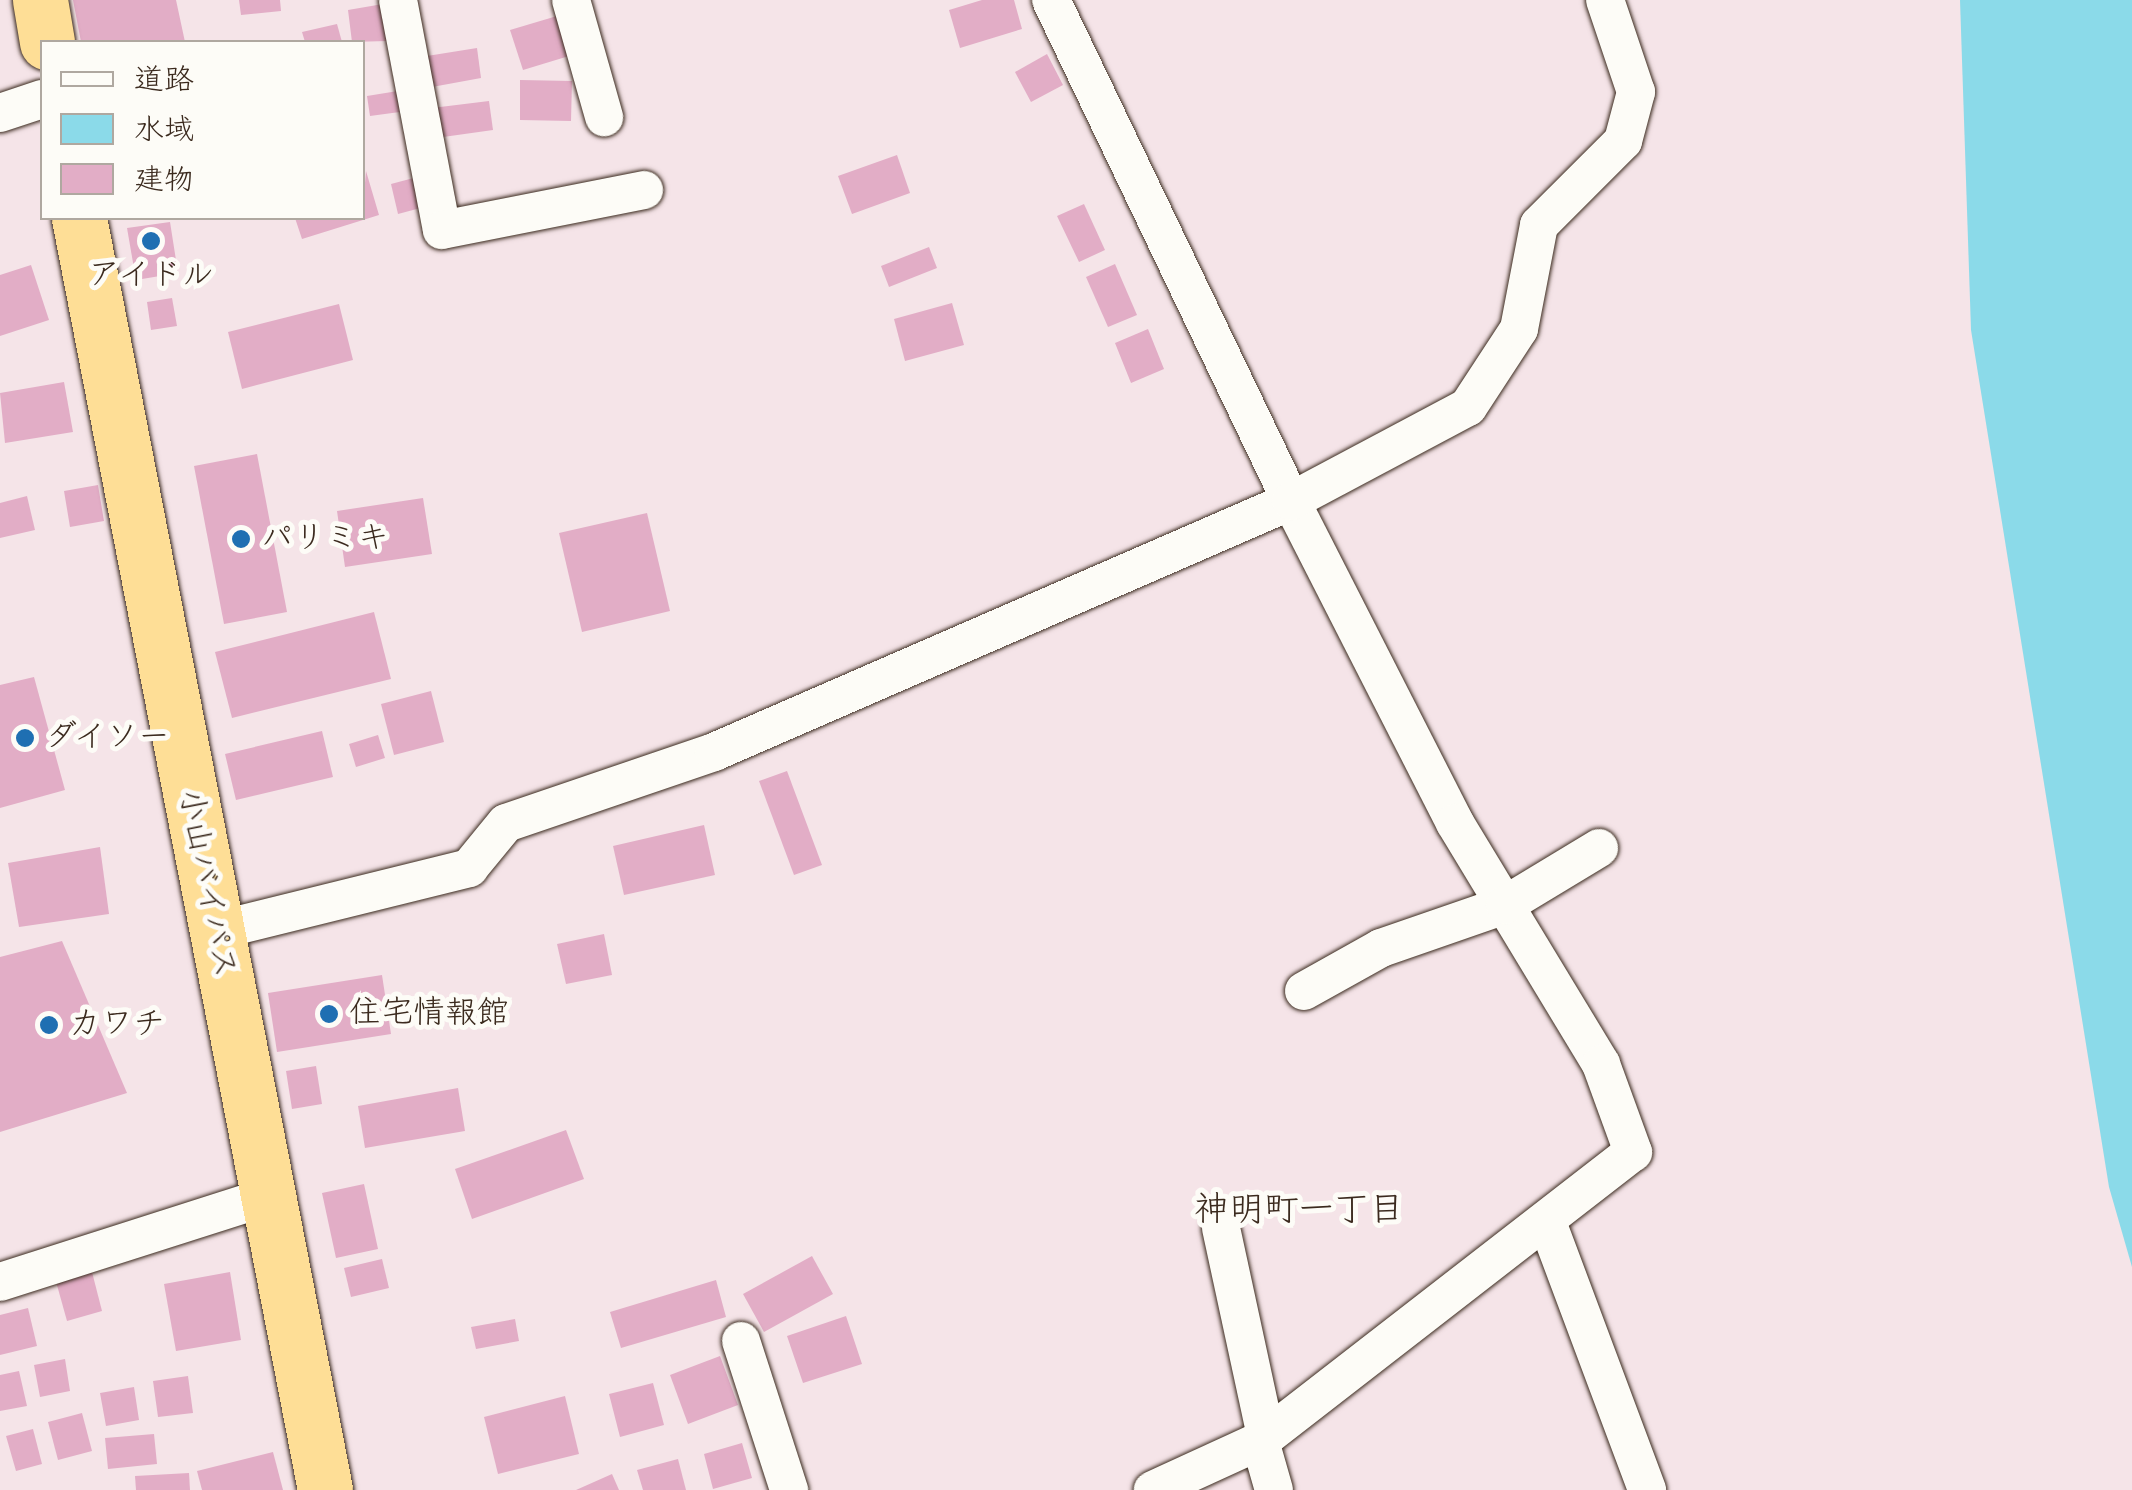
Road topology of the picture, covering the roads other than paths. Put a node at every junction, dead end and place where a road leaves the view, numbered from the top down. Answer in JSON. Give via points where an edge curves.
{"nodes":[{"id":1,"x":40,"y":0,"type":"edge"},
{"id":2,"x":398,"y":0,"type":"edge"},
{"id":3,"x":571,"y":0,"type":"edge"},
{"id":4,"x":1051,"y":0,"type":"edge"},
{"id":5,"x":1605,"y":0,"type":"edge"},
{"id":6,"x":47,"y":40,"type":"edge"},
{"id":7,"x":40,"y":100,"type":"edge"},
{"id":8,"x":0,"y":113,"type":"edge"},
{"id":9,"x":604,"y":118,"type":"dead end"},
{"id":10,"x":644,"y":190,"type":"dead end"},
{"id":11,"x":80,"y":220,"type":"edge"},
{"id":12,"x":1291,"y":502,"type":"junction"},
{"id":13,"x":1599,"y":848,"type":"dead end"},
{"id":14,"x":1505,"y":905,"type":"junction"},
{"id":15,"x":216,"y":930,"type":"junction"},
{"id":16,"x":1304,"y":991,"type":"dead end"},
{"id":17,"x":266,"y":1197,"type":"junction"},
{"id":18,"x":1547,"y":1222,"type":"junction"},
{"id":19,"x":1221,"y":1228,"type":"dead end"},
{"id":20,"x":0,"y":1282,"type":"edge"},
{"id":21,"x":741,"y":1342,"type":"dead end"},
{"id":22,"x":1263,"y":1439,"type":"junction"},
{"id":23,"x":326,"y":1490,"type":"edge"},
{"id":24,"x":788,"y":1490,"type":"edge"},
{"id":25,"x":1152,"y":1490,"type":"edge"},
{"id":26,"x":1274,"y":1490,"type":"edge"},
{"id":27,"x":1647,"y":1490,"type":"edge"}],
"edges":[{"from":1,"to":6,"type":"highway"},
{"from":2,"to":10,"type":"street","via":[[442,230]]},
{"from":3,"to":9,"type":"street"},
{"from":4,"to":12,"type":"street"},
{"from":5,"to":12,"type":"street","via":[[1636,92],[1624,141],[1539,225],[1519,329],[1468,407]]},
{"from":7,"to":8,"type":"street"},
{"from":11,"to":15,"type":"highway","name":"小山バイパス"},
{"from":12,"to":14,"type":"street"},
{"from":12,"to":15,"type":"street","via":[[714,752],[506,823],[469,868]]},
{"from":13,"to":14,"type":"street"},
{"from":14,"to":16,"type":"street","via":[[1381,948]]},
{"from":14,"to":18,"type":"street","via":[[1602,1064],[1633,1152]]},
{"from":15,"to":17,"type":"highway","name":"小山バイパス"},
{"from":17,"to":20,"type":"street"},
{"from":17,"to":23,"type":"highway","name":"小山バイパス"},
{"from":18,"to":22,"type":"street"},
{"from":18,"to":27,"type":"street"},
{"from":19,"to":22,"type":"street"},
{"from":21,"to":24,"type":"street"},
{"from":22,"to":25,"type":"street"},
{"from":22,"to":26,"type":"street"}]}
